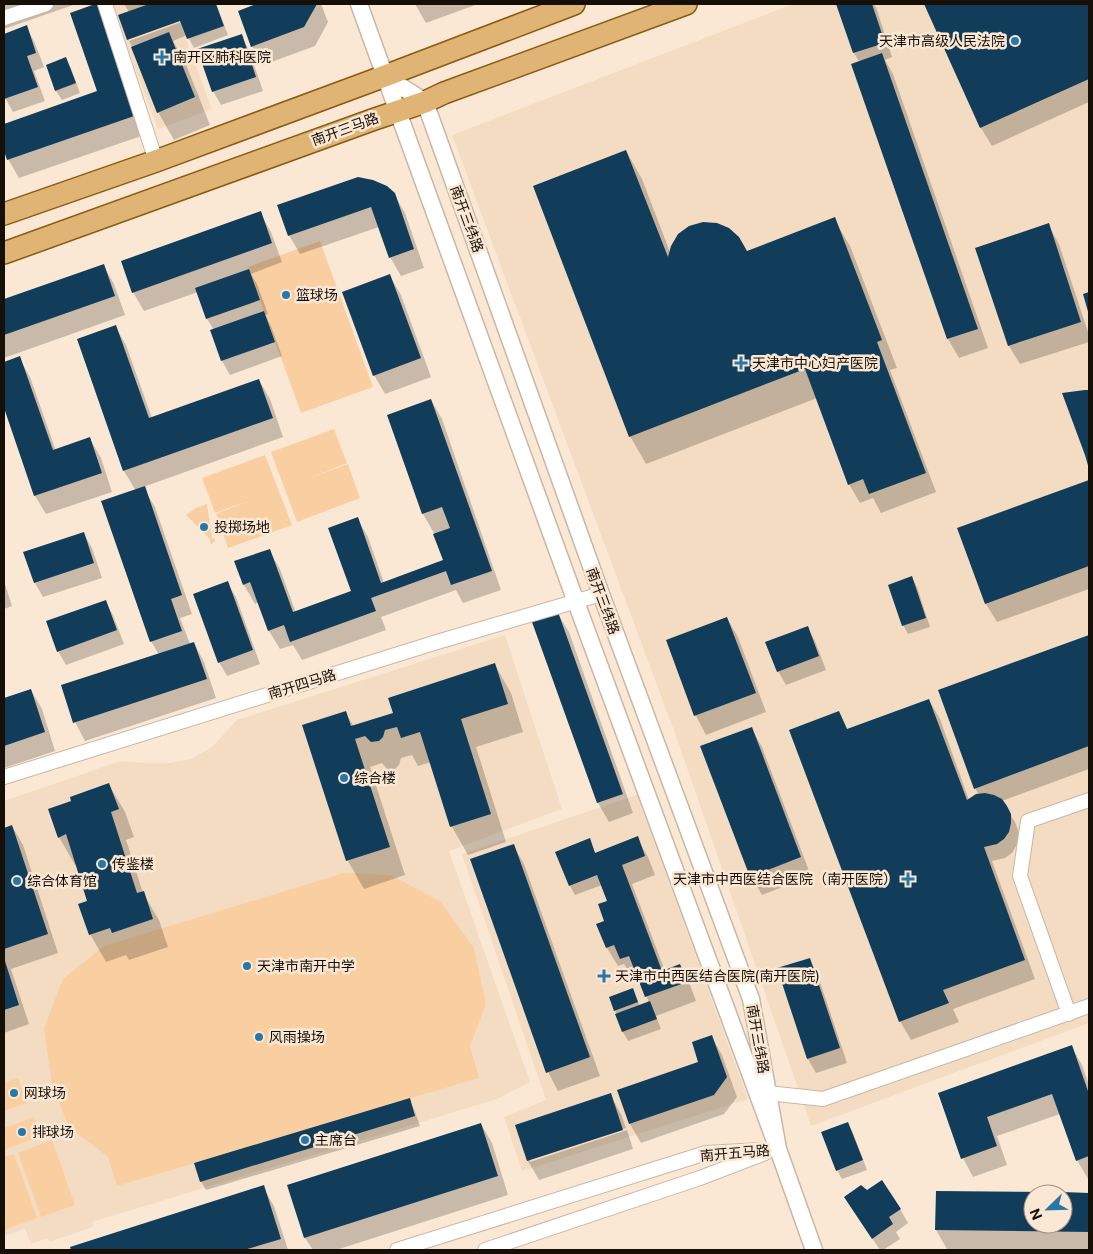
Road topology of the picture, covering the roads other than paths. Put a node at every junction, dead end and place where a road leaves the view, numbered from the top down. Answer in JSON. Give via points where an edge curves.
{"nodes":[{"id":1,"x":46,"y":4,"type":"edge"},
{"id":2,"x":105,"y":4,"type":"edge"},
{"id":3,"x":358,"y":4,"type":"edge"},
{"id":4,"x":574,"y":4,"type":"edge"},
{"id":5,"x":686,"y":4,"type":"edge"},
{"id":6,"x":4,"y":18,"type":"edge"},
{"id":7,"x":385,"y":76,"type":"junction"},
{"id":8,"x":425,"y":102,"type":"junction"},
{"id":9,"x":398,"y":111,"type":"junction"},
{"id":10,"x":156,"y":161,"type":"junction"},
{"id":11,"x":4,"y":214,"type":"edge"},
{"id":12,"x":4,"y":253,"type":"edge"},
{"id":13,"x":601,"y":594,"type":"junction"},
{"id":14,"x":576,"y":602,"type":"junction"},
{"id":15,"x":4,"y":777,"type":"edge"},
{"id":16,"x":1089,"y":800,"type":"edge"},
{"id":17,"x":1089,"y":1006,"type":"edge"},
{"id":18,"x":1069,"y":1014,"type":"junction"},
{"id":19,"x":768,"y":1093,"type":"junction"},
{"id":20,"x":778,"y":1149,"type":"junction"},
{"id":21,"x":397,"y":1250,"type":"edge"},
{"id":22,"x":485,"y":1250,"type":"edge"},
{"id":23,"x":814,"y":1250,"type":"edge"}],
"edges":[{"from":1,"to":6,"type":"street"},
{"from":2,"to":10,"type":"street"},
{"from":3,"to":7,"type":"street","name":"南开三纬路"},
{"from":4,"to":7,"type":"main road"},
{"from":5,"to":8,"type":"main road","name":"南开三马路","via":[[444,92]]},
{"from":7,"to":8,"type":"street"},
{"from":7,"to":9,"type":"street","name":"南开三纬路"},
{"from":7,"to":10,"type":"main road"},
{"from":8,"to":9,"type":"main road","name":"南开三马路"},
{"from":8,"to":13,"type":"street","name":"南开三纬路"},
{"from":9,"to":12,"type":"main road","name":"南开三马路"},
{"from":9,"to":14,"type":"street","name":"南开三纬路"},
{"from":10,"to":11,"type":"main road"},
{"from":13,"to":14,"type":"street","name":"南开四马路"},
{"from":13,"to":19,"type":"street","name":"南开三纬路","via":[[750,999]]},
{"from":14,"to":15,"type":"street","name":"南开四马路"},
{"from":14,"to":20,"type":"street","name":"南开三纬路"},
{"from":16,"to":18,"type":"street","via":[[1028,821],[1020,876]]},
{"from":17,"to":18,"type":"street"},
{"from":18,"to":19,"type":"street","via":[[823,1099]]},
{"from":19,"to":20,"type":"street","name":"南开三纬路"},
{"from":20,"to":21,"type":"street","name":"南开五马路","via":[[706,1153]]},
{"from":20,"to":22,"type":"street","name":"南开五马路"},
{"from":20,"to":23,"type":"street","name":"南开三纬路"}]}
